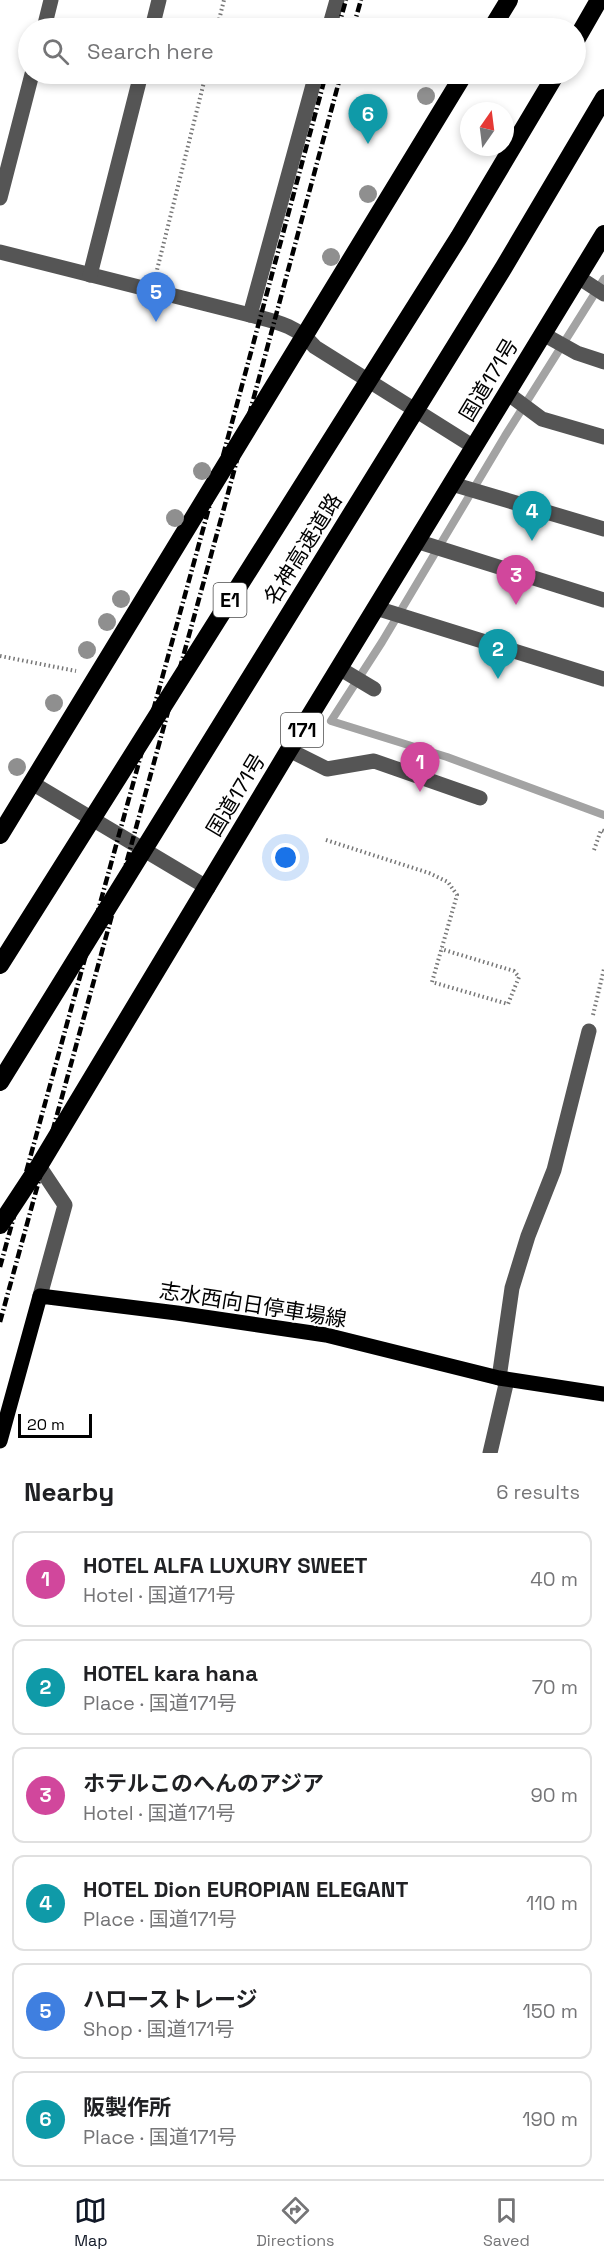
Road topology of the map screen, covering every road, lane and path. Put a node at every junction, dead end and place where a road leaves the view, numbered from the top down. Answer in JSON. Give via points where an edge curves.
{"nodes":[{"id":1,"x":51,"y":0,"type":"edge"},
{"id":2,"x":159,"y":0,"type":"edge"},
{"id":3,"x":224,"y":0,"type":"edge"},
{"id":4,"x":337,"y":0,"type":"edge"},
{"id":5,"x":509,"y":0,"type":"edge"},
{"id":6,"x":599,"y":0,"type":"edge"},
{"id":7,"x":46,"y":18,"type":"edge"},
{"id":8,"x":154,"y":18,"type":"edge"},
{"id":9,"x":220,"y":18,"type":"edge"},
{"id":10,"x":332,"y":18,"type":"edge"},
{"id":11,"x":498,"y":18,"type":"edge"},
{"id":12,"x":586,"y":23,"type":"edge"},
{"id":13,"x":29,"y":84,"type":"edge"},
{"id":14,"x":138,"y":84,"type":"edge"},
{"id":15,"x":204,"y":84,"type":"edge"},
{"id":16,"x":313,"y":84,"type":"edge"},
{"id":17,"x":458,"y":84,"type":"edge"},
{"id":18,"x":550,"y":84,"type":"edge"},
{"id":19,"x":604,"y":98,"type":"edge"},
{"id":20,"x":0,"y":198,"type":"edge"},
{"id":21,"x":604,"y":234,"type":"edge"},
{"id":22,"x":0,"y":252,"type":"edge"},
{"id":23,"x":90,"y":275,"type":"junction"},
{"id":24,"x":591,"y":286,"type":"edge"},
{"id":25,"x":152,"y":291,"type":"junction"},
{"id":26,"x":250,"y":315,"type":"junction"},
{"id":27,"x":543,"y":334,"type":"junction"},
{"id":28,"x":305,"y":335,"type":"junction"},
{"id":29,"x":604,"y":362,"type":"edge"},
{"id":30,"x":519,"y":402,"type":"junction"},
{"id":31,"x":604,"y":437,"type":"edge"},
{"id":32,"x":474,"y":447,"type":"junction"},
{"id":33,"x":465,"y":488,"type":"junction"},
{"id":34,"x":604,"y":529,"type":"edge"},
{"id":35,"x":430,"y":546,"type":"junction"},
{"id":36,"x":604,"y":600,"type":"edge"},
{"id":37,"x":390,"y":613,"type":"junction"},
{"id":38,"x":0,"y":656,"type":"edge"},
{"id":39,"x":98,"y":675,"type":"junction"},
{"id":40,"x":604,"y":679,"type":"edge"},
{"id":41,"x":289,"y":750,"type":"junction"},
{"id":42,"x":32,"y":783,"type":"junction"},
{"id":43,"x":480,"y":798,"type":"dead end"},
{"id":44,"x":604,"y":831,"type":"edge"},
{"id":45,"x":0,"y":835,"type":"edge"},
{"id":46,"x":326,"y":840,"type":"dead end"},
{"id":47,"x":594,"y":850,"type":"dead end"},
{"id":48,"x":208,"y":888,"type":"junction"},
{"id":49,"x":441,"y":949,"type":"junction"},
{"id":50,"x":0,"y":965,"type":"edge"},
{"id":51,"x":604,"y":969,"type":"edge"},
{"id":52,"x":589,"y":1031,"type":"joint"},
{"id":53,"x":0,"y":1082,"type":"edge"},
{"id":54,"x":39,"y":1166,"type":"junction"},
{"id":55,"x":0,"y":1225,"type":"edge"},
{"id":56,"x":40,"y":1296,"type":"junction"},
{"id":57,"x":503,"y":1379,"type":"junction"},
{"id":58,"x":604,"y":1394,"type":"edge"},
{"id":59,"x":0,"y":1441,"type":"edge"},
{"id":60,"x":490,"y":1453,"type":"edge"}],
"edges":[{"from":1,"to":7,"type":"street"},
{"from":2,"to":8,"type":"street"},
{"from":3,"to":9,"type":"path"},
{"from":4,"to":10,"type":"street"},
{"from":5,"to":11,"type":"highway"},
{"from":6,"to":12,"type":"highway"},
{"from":13,"to":20,"type":"street"},
{"from":14,"to":23,"type":"street"},
{"from":15,"to":25,"type":"path"},
{"from":16,"to":26,"type":"street"},
{"from":17,"to":28,"type":"highway"},
{"from":18,"to":50,"type":"highway","name":"名神高速道路","number":"E1","via":[[459,237]]},
{"from":19,"to":53,"type":"highway","name":"名神高速道路"},
{"from":21,"to":24,"type":"highway","name":"国道171号","number":"171"},
{"from":22,"to":23,"type":"street"},
{"from":23,"to":25,"type":"street"},
{"from":24,"to":27,"type":"highway","name":"国道171号","number":"171"},
{"from":25,"to":26,"type":"street"},
{"from":26,"to":28,"type":"street","via":[[284,323]]},
{"from":27,"to":29,"type":"street","via":[[577,353]]},
{"from":27,"to":30,"type":"highway","name":"国道171号","number":"171"},
{"from":28,"to":32,"type":"street","via":[[315,347]]},
{"from":28,"to":39,"type":"highway"},
{"from":30,"to":31,"type":"street","via":[[542,419]]},
{"from":30,"to":32,"type":"highway","name":"国道171号","number":"171"},
{"from":32,"to":33,"type":"highway","name":"国道171号","number":"171"},
{"from":33,"to":34,"type":"street"},
{"from":33,"to":35,"type":"highway","name":"国道171号","number":"171"},
{"from":35,"to":36,"type":"street"},
{"from":35,"to":37,"type":"highway","name":"国道171号","number":"171"},
{"from":37,"to":40,"type":"street"},
{"from":37,"to":41,"type":"highway","name":"国道171号","number":"171","via":[[357,679]]},
{"from":38,"to":39,"type":"path"},
{"from":39,"to":42,"type":"highway"},
{"from":41,"to":43,"type":"street","via":[[327,769],[374,761]]},
{"from":41,"to":48,"type":"highway","name":"国道171号","number":"171"},
{"from":42,"to":45,"type":"highway"},
{"from":42,"to":48,"type":"street"},
{"from":44,"to":47,"type":"path","via":[[601,830]]},
{"from":46,"to":49,"type":"path","via":[[448,882],[457,895]]},
{"from":48,"to":54,"type":"highway","name":"国道171号","number":"171"},
{"from":49,"to":49,"type":"path","via":[[514,971],[519,977],[508,1004],[432,982]]},
{"from":51,"to":52,"type":"path"},
{"from":52,"to":57,"type":"street","via":[[554,1170],[512,1288]]},
{"from":54,"to":55,"type":"highway","name":"国道171号","number":"171"},
{"from":54,"to":56,"type":"street","via":[[65,1205]]},
{"from":56,"to":57,"type":"main road","name":"志水西向日停車場線","via":[[326,1335]]},
{"from":56,"to":59,"type":"main road"},
{"from":57,"to":58,"type":"main road","name":"志水西向日停車場線"},
{"from":57,"to":60,"type":"street"}]}
